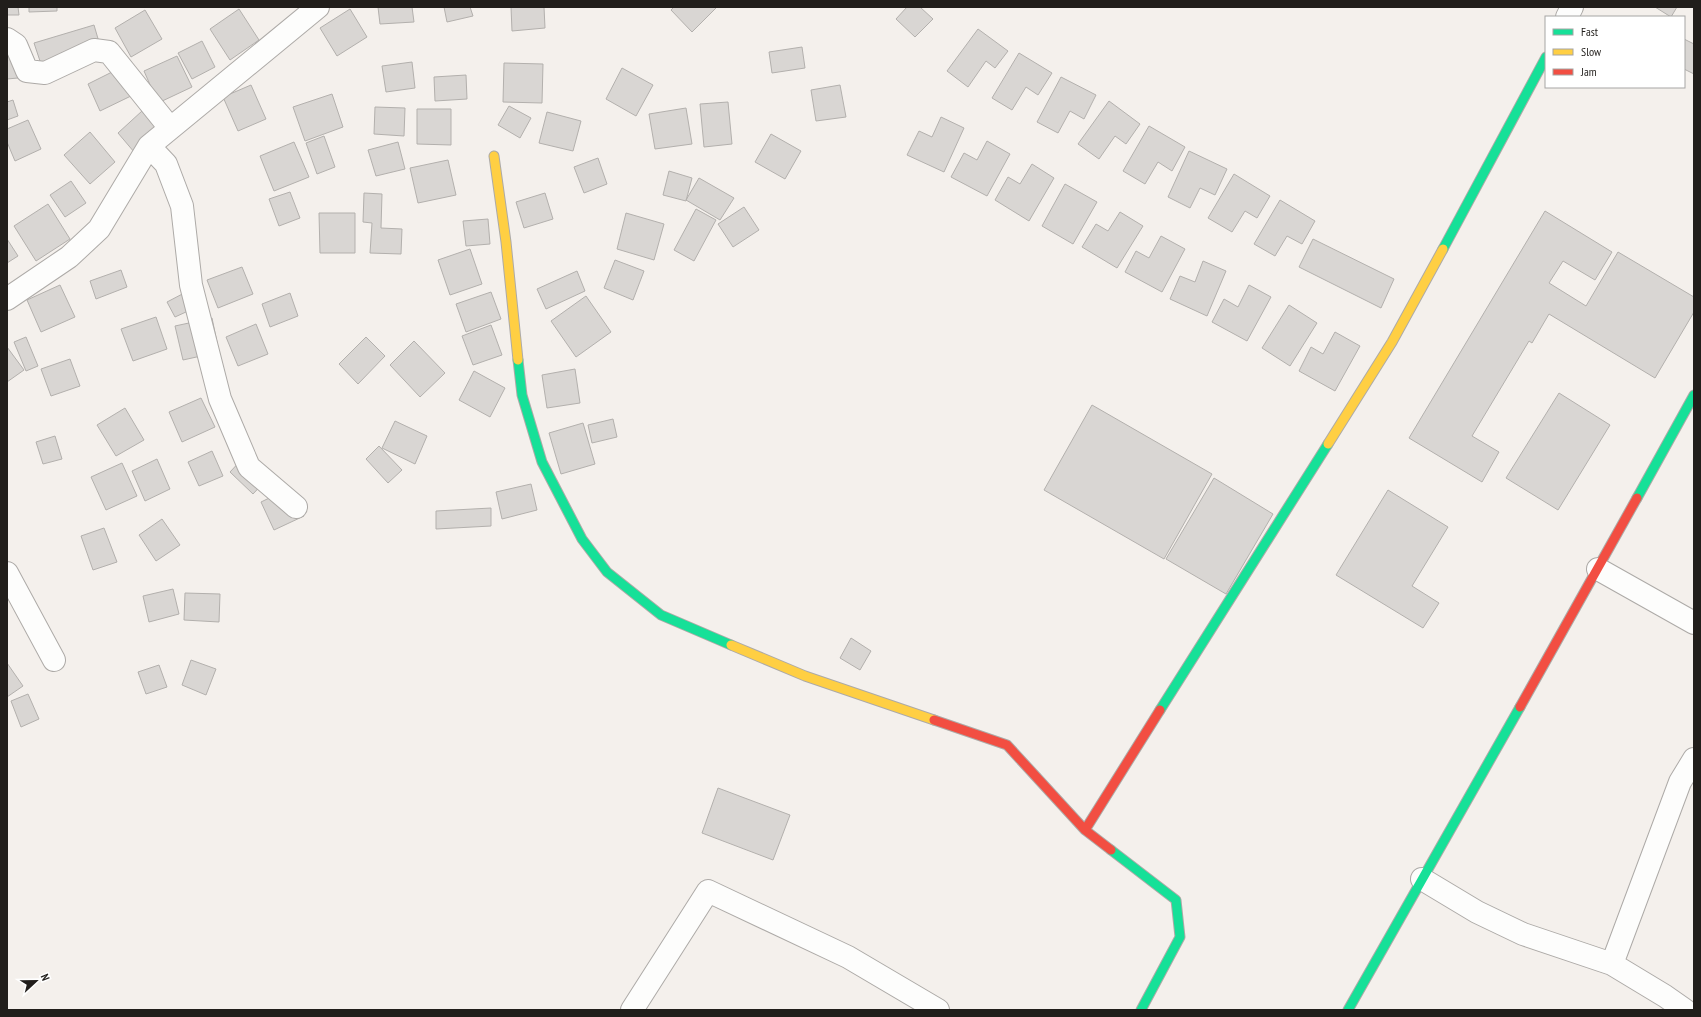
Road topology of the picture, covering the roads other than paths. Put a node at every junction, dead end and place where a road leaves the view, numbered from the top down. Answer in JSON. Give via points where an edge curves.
{"nodes":[{"id":1,"x":318,"y":7,"type":"edge"},
{"id":2,"x":1572,"y":7,"type":"edge"},
{"id":3,"x":1568,"y":16,"type":"edge"},
{"id":4,"x":7,"y":39,"type":"edge"},
{"id":5,"x":1545,"y":59,"type":"edge"},
{"id":6,"x":170,"y":128,"type":"junction"},
{"id":7,"x":149,"y":146,"type":"junction"},
{"id":8,"x":494,"y":156,"type":"dead end"},
{"id":9,"x":7,"y":299,"type":"edge"},
{"id":10,"x":1694,"y":395,"type":"edge"},
{"id":11,"x":296,"y":507,"type":"dead end"},
{"id":12,"x":1598,"y":569,"type":"junction"},
{"id":13,"x":7,"y":573,"type":"edge"},
{"id":14,"x":1694,"y":623,"type":"edge"},
{"id":15,"x":54,"y":660,"type":"dead end"},
{"id":16,"x":1694,"y":759,"type":"edge"},
{"id":17,"x":1085,"y":830,"type":"junction"},
{"id":18,"x":1422,"y":879,"type":"junction"},
{"id":19,"x":1612,"y":964,"type":"junction"},
{"id":20,"x":632,"y":1010,"type":"edge"},
{"id":21,"x":938,"y":1010,"type":"edge"},
{"id":22,"x":1141,"y":1010,"type":"edge"},
{"id":23,"x":1348,"y":1010,"type":"edge"},
{"id":24,"x":1685,"y":1010,"type":"edge"}],
"edges":[{"from":1,"to":6,"type":"street"},
{"from":2,"to":3,"type":"street"},
{"from":4,"to":6,"type":"street","via":[[16,45],[27,71],[45,73],[94,50],[109,52]]},
{"from":5,"to":17,"type":"street","via":[[1392,342]]},
{"from":6,"to":7,"type":"street"},
{"from":7,"to":9,"type":"street","via":[[99,229],[69,257]]},
{"from":7,"to":11,"type":"street","via":[[166,164],[182,206],[191,285],[220,399],[249,467]]},
{"from":8,"to":17,"type":"street","via":[[522,395],[542,462],[582,539],[607,572],[661,615],[805,676],[1007,745]]},
{"from":10,"to":12,"type":"street"},
{"from":12,"to":14,"type":"street"},
{"from":12,"to":18,"type":"street"},
{"from":13,"to":15,"type":"street"},
{"from":16,"to":19,"type":"street","via":[[1680,782]]},
{"from":17,"to":22,"type":"street","via":[[1176,900],[1180,937]]},
{"from":18,"to":19,"type":"street","via":[[1477,912],[1523,934]]},
{"from":18,"to":23,"type":"street"},
{"from":19,"to":24,"type":"street"},
{"from":20,"to":21,"type":"street","via":[[708,890],[848,957]]}]}
